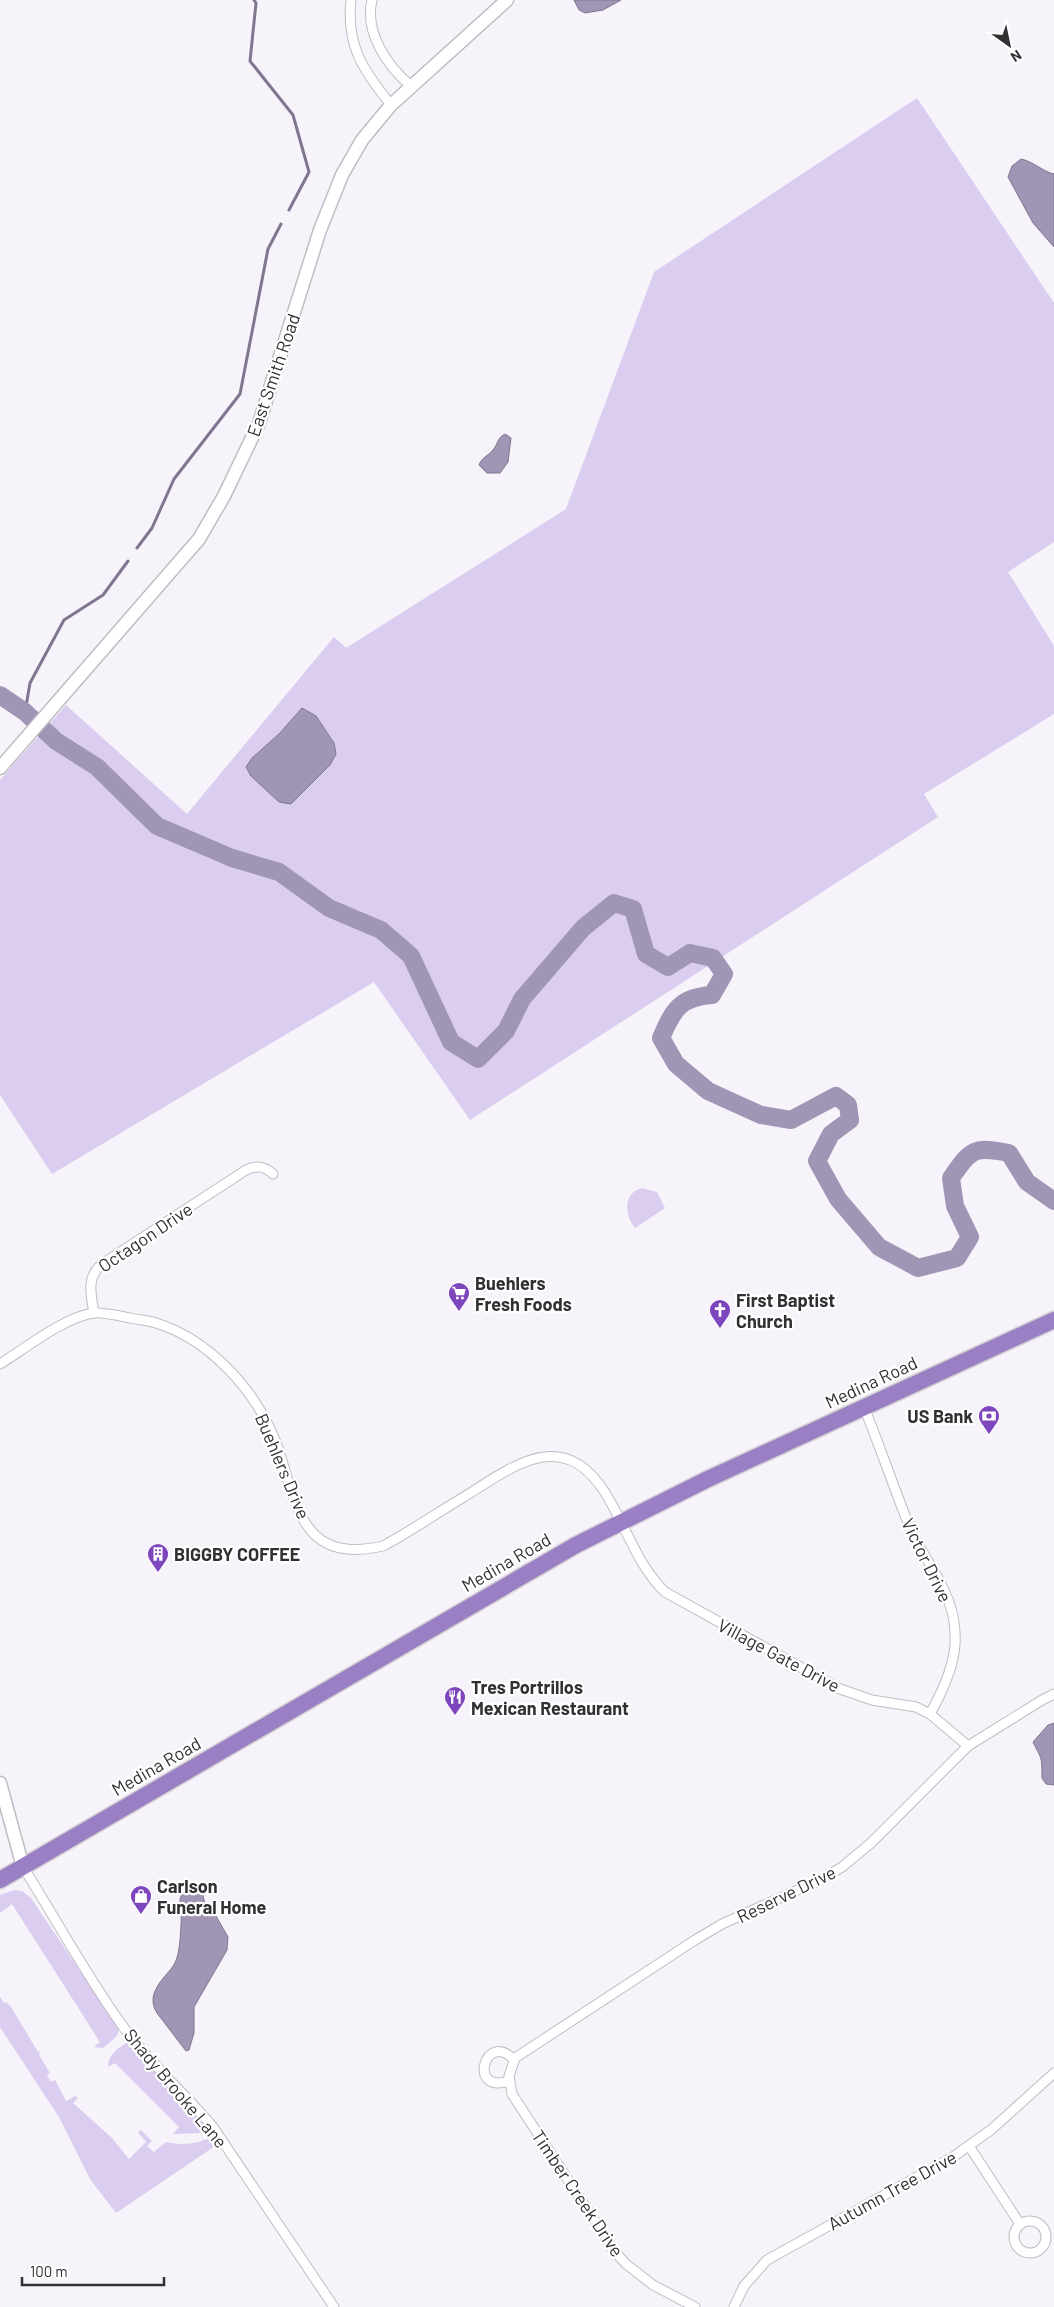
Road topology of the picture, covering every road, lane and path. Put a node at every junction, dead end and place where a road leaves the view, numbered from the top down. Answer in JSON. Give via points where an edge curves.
{"nodes":[{"id":1,"x":351,"y":0,"type":"edge"},
{"id":2,"x":372,"y":0,"type":"edge"},
{"id":3,"x":507,"y":0,"type":"edge"},
{"id":4,"x":412,"y":86,"type":"junction"},
{"id":5,"x":391,"y":105,"type":"junction"},
{"id":6,"x":0,"y":768,"type":"edge"},
{"id":7,"x":273,"y":1174,"type":"dead end"},
{"id":8,"x":94,"y":1313,"type":"junction"},
{"id":9,"x":1054,"y":1320,"type":"edge"},
{"id":10,"x":0,"y":1364,"type":"edge"},
{"id":11,"x":864,"y":1407,"type":"junction"},
{"id":12,"x":621,"y":1522,"type":"junction"},
{"id":13,"x":1054,"y":1694,"type":"edge"},
{"id":14,"x":930,"y":1714,"type":"junction"},
{"id":15,"x":968,"y":1746,"type":"junction"},
{"id":16,"x":0,"y":1783,"type":"edge"},
{"id":17,"x":22,"y":1867,"type":"junction"},
{"id":18,"x":0,"y":1880,"type":"edge"},
{"id":19,"x":514,"y":2060,"type":"junction"},
{"id":20,"x":1054,"y":2074,"type":"edge"},
{"id":21,"x":509,"y":2078,"type":"junction"},
{"id":22,"x":969,"y":2146,"type":"junction"},
{"id":23,"x":1020,"y":2224,"type":"dead end"},
{"id":24,"x":334,"y":2307,"type":"edge"},
{"id":25,"x":695,"y":2307,"type":"edge"},
{"id":26,"x":734,"y":2307,"type":"edge"}],
"edges":[{"from":1,"to":5,"type":"street","via":[[351,36],[358,59]]},
{"from":2,"to":4,"type":"street","via":[[374,32],[380,50],[390,67]]},
{"from":3,"to":4,"type":"street","name":"East Smith Road"},
{"from":4,"to":5,"type":"street","name":"East Smith Road"},
{"from":5,"to":6,"type":"street","name":"East Smith Road","via":[[362,140],[342,175],[320,230],[259,423],[199,539]]},
{"from":7,"to":8,"type":"street","name":"Octagon Drive","via":[[259,1166],[246,1170],[102,1264],[91,1279]]},
{"from":8,"to":10,"type":"street","via":[[64,1325]]},
{"from":8,"to":12,"type":"street","name":"Buehlers Drive","via":[[156,1323],[188,1338],[234,1375],[257,1404],[273,1435],[302,1516],[316,1536],[339,1549],[366,1550],[383,1546],[518,1463],[538,1458],[572,1461],[588,1472],[601,1486]]},
{"from":9,"to":11,"type":"highway","name":"Medina Road"},
{"from":11,"to":12,"type":"highway","name":"Medina Road"},
{"from":11,"to":14,"type":"street","name":"Victor Drive","via":[[910,1528],[942,1586],[954,1618],[953,1664]]},
{"from":12,"to":14,"type":"street","name":"Village Gate Drive","via":[[644,1569],[654,1582],[676,1599],[840,1689],[872,1700],[916,1707]]},
{"from":12,"to":17,"type":"highway","name":"Medina Road","via":[[534,1569]]},
{"from":13,"to":15,"type":"street","name":"Reserve Drive"},
{"from":14,"to":15,"type":"street","name":"Village Gate Drive"},
{"from":15,"to":19,"type":"street","name":"Reserve Drive","via":[[871,1843],[842,1867],[695,1940]]},
{"from":16,"to":17,"type":"street"},
{"from":17,"to":18,"type":"highway","name":"Medina Road"},
{"from":17,"to":24,"type":"street","name":"Shady Brooke Lane","via":[[122,2025],[213,2127]]},
{"from":19,"to":21,"type":"street"},
{"from":19,"to":21,"type":"street","via":[[499,2052],[489,2055],[484,2064],[485,2074],[492,2081],[502,2083]]},
{"from":20,"to":22,"type":"street","name":"Autumn Tree Drive"},
{"from":21,"to":25,"type":"street","name":"Timber Creek Drive","via":[[512,2094],[615,2252],[645,2280]]},
{"from":22,"to":23,"type":"street"},
{"from":22,"to":26,"type":"street","name":"Autumn Tree Drive","via":[[921,2177],[778,2252],[754,2273]]}]}
